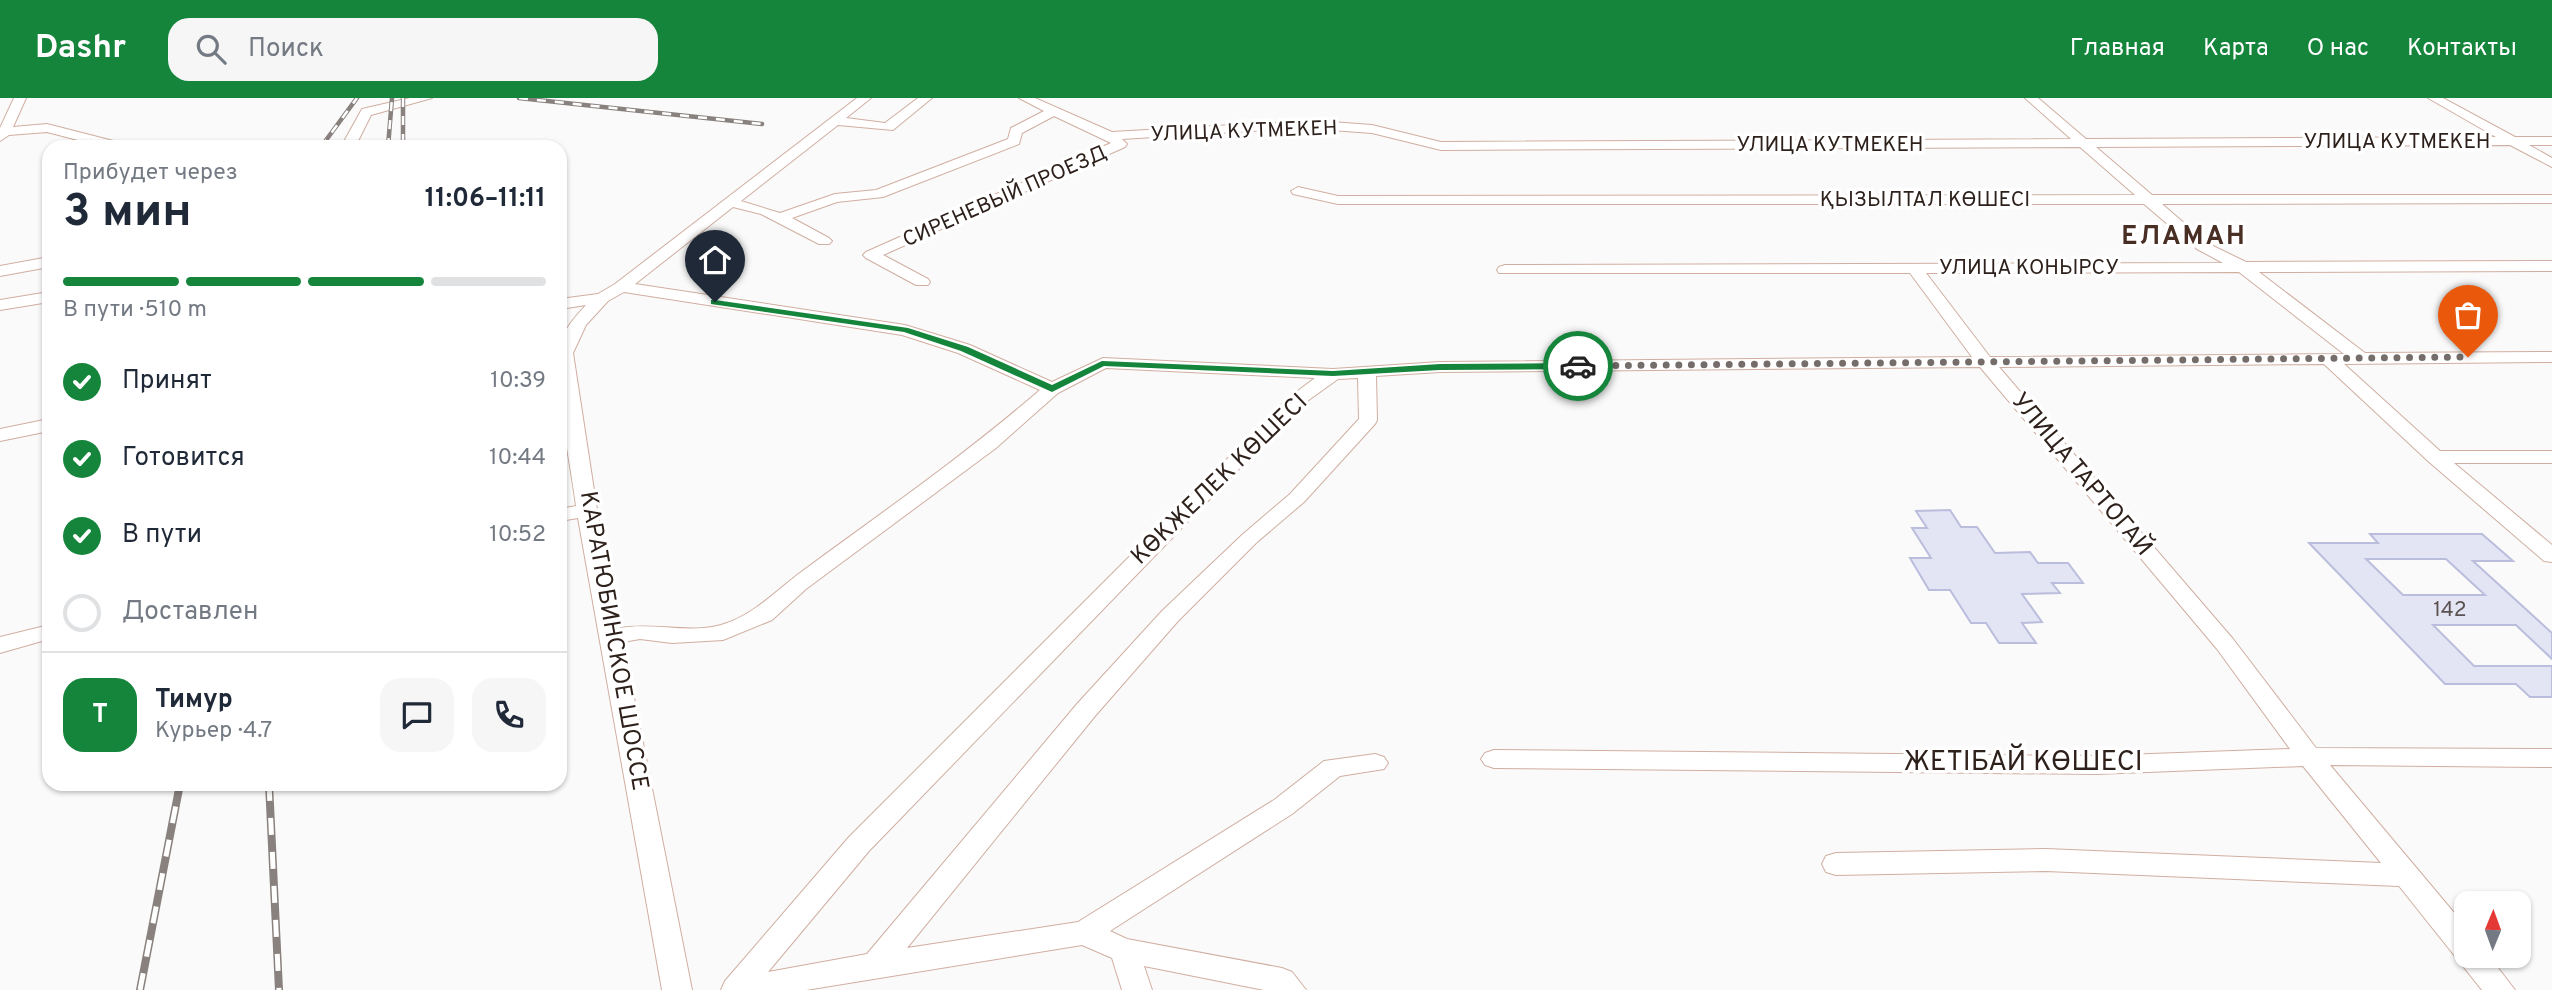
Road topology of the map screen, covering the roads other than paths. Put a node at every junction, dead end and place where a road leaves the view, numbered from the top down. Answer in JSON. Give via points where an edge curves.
{"nodes":[{"id":1,"x":20,"y":98,"type":"edge"},
{"id":2,"x":426,"y":98,"type":"edge"},
{"id":3,"x":865,"y":98,"type":"edge"},
{"id":4,"x":926,"y":98,"type":"edge"},
{"id":5,"x":1025,"y":98,"type":"edge"},
{"id":6,"x":2031,"y":98,"type":"edge"},
{"id":7,"x":2434,"y":98,"type":"edge"},
{"id":8,"x":1052,"y":112,"type":"junction"},
{"id":9,"x":835,"y":121,"type":"junction"},
{"id":10,"x":3,"y":134,"type":"edge"},
{"id":11,"x":1110,"y":136,"type":"junction"},
{"id":12,"x":93,"y":140,"type":"edge"},
{"id":13,"x":352,"y":140,"type":"edge"},
{"id":14,"x":2512,"y":141,"type":"junction"},
{"id":15,"x":2552,"y":141,"type":"edge"},
{"id":16,"x":2082,"y":144,"type":"junction"},
{"id":17,"x":2552,"y":163,"type":"edge"},
{"id":18,"x":1298,"y":191,"type":"dead end"},
{"id":19,"x":2552,"y":199,"type":"edge"},
{"id":20,"x":2150,"y":201,"type":"junction"},
{"id":21,"x":729,"y":202,"type":"junction"},
{"id":22,"x":779,"y":218,"type":"junction"},
{"id":23,"x":824,"y":242,"type":"dead end"},
{"id":24,"x":42,"y":263,"type":"edge"},
{"id":25,"x":2552,"y":266,"type":"edge"},
{"id":26,"x":2243,"y":267,"type":"junction"},
{"id":27,"x":1915,"y":269,"type":"junction"},
{"id":28,"x":6,"y":270,"type":"edge"},
{"id":29,"x":1506,"y":270,"type":"dead end"},
{"id":30,"x":922,"y":282,"type":"dead end"},
{"id":31,"x":621,"y":287,"type":"junction"},
{"id":32,"x":0,"y":295,"type":"edge"},
{"id":33,"x":42,"y":298,"type":"edge"},
{"id":34,"x":602,"y":298,"type":"junction"},
{"id":35,"x":567,"y":303,"type":"edge"},
{"id":36,"x":0,"y":305,"type":"edge"},
{"id":37,"x":567,"y":347,"type":"edge"},
{"id":38,"x":2552,"y":356,"type":"edge"},
{"id":39,"x":2327,"y":358,"type":"junction"},
{"id":40,"x":2360,"y":358,"type":"junction"},
{"id":41,"x":1985,"y":362,"type":"junction"},
{"id":42,"x":567,"y":373,"type":"edge"},
{"id":43,"x":1367,"y":373,"type":"junction"},
{"id":44,"x":1333,"y":374,"type":"junction"},
{"id":45,"x":1052,"y":389,"type":"junction"},
{"id":46,"x":42,"y":426,"type":"edge"},
{"id":47,"x":0,"y":435,"type":"edge"},
{"id":48,"x":2435,"y":457,"type":"junction"},
{"id":49,"x":2552,"y":457,"type":"edge"},
{"id":50,"x":587,"y":510,"type":"junction"},
{"id":51,"x":567,"y":514,"type":"edge"},
{"id":52,"x":2552,"y":556,"type":"edge"},
{"id":53,"x":42,"y":634,"type":"edge"},
{"id":54,"x":611,"y":636,"type":"junction"},
{"id":55,"x":0,"y":645,"type":"edge"},
{"id":56,"x":2311,"y":758,"type":"junction"},
{"id":57,"x":2552,"y":758,"type":"edge"},
{"id":58,"x":1494,"y":759,"type":"dead end"},
{"id":59,"x":1375,"y":763,"type":"dead end"},
{"id":60,"x":1836,"y":864,"type":"dead end"},
{"id":61,"x":2405,"y":875,"type":"junction"},
{"id":62,"x":1084,"y":933,"type":"junction"},
{"id":63,"x":2454,"y":934,"type":"edge"},
{"id":64,"x":1124,"y":950,"type":"junction"},
{"id":65,"x":874,"y":967,"type":"junction"},
{"id":66,"x":2482,"y":968,"type":"edge"},
{"id":67,"x":677,"y":990,"type":"edge"},
{"id":68,"x":736,"y":990,"type":"edge"},
{"id":69,"x":743,"y":990,"type":"edge"},
{"id":70,"x":1137,"y":990,"type":"edge"},
{"id":71,"x":1291,"y":990,"type":"edge"},
{"id":72,"x":2500,"y":990,"type":"edge"}],
"edges":[{"from":1,"to":10,"type":"street"},
{"from":2,"to":13,"type":"street","via":[[366,113]]},
{"from":3,"to":9,"type":"street","name":"КАРАТЮБИНСКОЕ ШОССЕ"},
{"from":4,"to":9,"type":"street","via":[[888,127]]},
{"from":5,"to":8,"type":"street","name":"СИРЕНЕВЫЙ ПРОЕЗД"},
{"from":6,"to":16,"type":"street"},
{"from":7,"to":14,"type":"street"},
{"from":8,"to":11,"type":"street","name":"СИРЕНЕВЫЙ ПРОЕЗД"},
{"from":8,"to":22,"type":"street","name":"СИРЕНЕВЫЙ ПРОЕЗД","via":[[1016,131],[1014,141],[878,194],[835,198]]},
{"from":9,"to":21,"type":"street","name":"КАРАТЮБИНСКОЕ ШОССЕ"},
{"from":10,"to":12,"type":"street","via":[[47,128]]},
{"from":11,"to":16,"type":"street","name":"УЛИЦА КУТМЕКЕН","via":[[1303,126],[1362,128],[1441,146]]},
{"from":11,"to":30,"type":"street","name":"СИРЕНЕВЫЙ ПРОЕЗД","via":[[1119,147],[871,255]]},
{"from":14,"to":15,"type":"street","name":"УЛИЦА КУТМЕКЕН"},
{"from":14,"to":16,"type":"street","name":"УЛИЦА КУТМЕКЕН"},
{"from":14,"to":17,"type":"street"},
{"from":16,"to":20,"type":"street"},
{"from":18,"to":20,"type":"street","name":"ҚЫЗЫЛТАЛ КӨШЕСІ","via":[[1338,200]]},
{"from":19,"to":20,"type":"street","name":"ҚЫЗЫЛТАЛ КӨШЕСІ"},
{"from":20,"to":26,"type":"street","via":[[2202,246]]},
{"from":21,"to":22,"type":"street"},
{"from":21,"to":31,"type":"street","name":"КАРАТЮБИНСКОЕ ШОССЕ"},
{"from":22,"to":23,"type":"street"},
{"from":24,"to":28,"type":"street"},
{"from":25,"to":26,"type":"street","name":"УЛИЦА КОНЫРСУ"},
{"from":26,"to":27,"type":"street","name":"УЛИЦА КОНЫРСУ"},
{"from":26,"to":40,"type":"street"},
{"from":27,"to":29,"type":"street","name":"УЛИЦА КОНЫРСУ"},
{"from":27,"to":41,"type":"street","name":"УЛИЦА ТАРТОГАЙ"},
{"from":28,"to":32,"type":"street"},
{"from":31,"to":34,"type":"street","name":"КАРАТЮБИНСКОЕ ШОССЕ"},
{"from":31,"to":45,"type":"street","via":[[905,330],[964,349]]},
{"from":33,"to":36,"type":"street"},
{"from":34,"to":35,"type":"street"},
{"from":34,"to":37,"type":"street","name":"КАРАТЮБИНСКОЕ ШОССЕ","via":[[579,323]]},
{"from":38,"to":40,"type":"street"},
{"from":39,"to":40,"type":"street"},
{"from":39,"to":41,"type":"street"},
{"from":39,"to":48,"type":"street"},
{"from":41,"to":43,"type":"street","via":[[1440,367]]},
{"from":41,"to":56,"type":"street","name":"УЛИЦА ТАРТОГАЙ","via":[[2225,644]]},
{"from":42,"to":50,"type":"street","name":"КАРАТЮБИНСКОЕ ШОССЕ"},
{"from":43,"to":44,"type":"street"},
{"from":43,"to":65,"type":"street","via":[[1368,420],[1297,498],[1162,626],[1086,710]]},
{"from":44,"to":45,"type":"street","via":[[1102,363]]},
{"from":44,"to":68,"type":"street","name":"КӨКЖЕЛЕК КӨШЕСІ","via":[[1293,403],[859,844]]},
{"from":45,"to":54,"type":"street","via":[[989,444],[798,584],[764,615],[723,633]]},
{"from":46,"to":47,"type":"street"},
{"from":48,"to":49,"type":"street"},
{"from":48,"to":52,"type":"street"},
{"from":50,"to":51,"type":"street"},
{"from":50,"to":54,"type":"street","name":"КАРАТЮБИНСКОЕ ШОССЕ"},
{"from":53,"to":55,"type":"street"},
{"from":54,"to":67,"type":"street","name":"КАРАТЮБИНСКОЕ ШОССЕ"},
{"from":56,"to":57,"type":"street","name":"ЖЕТІБАЙ КӨШЕСІ"},
{"from":56,"to":58,"type":"street","name":"ЖЕТІБАЙ КӨШЕСІ","via":[[2095,765]]},
{"from":56,"to":61,"type":"street","name":"УЛИЦА ТАРТОГАЙ"},
{"from":59,"to":62,"type":"street","via":[[1333,768],[1283,807]]},
{"from":60,"to":61,"type":"street","via":[[2046,860]]},
{"from":61,"to":63,"type":"street","name":"УЛИЦА ТАРТОГАЙ"},
{"from":62,"to":64,"type":"street"},
{"from":62,"to":65,"type":"street"},
{"from":64,"to":70,"type":"street"},
{"from":64,"to":71,"type":"street","via":[[1282,981]]},
{"from":65,"to":69,"type":"street"},
{"from":66,"to":72,"type":"street"}]}
